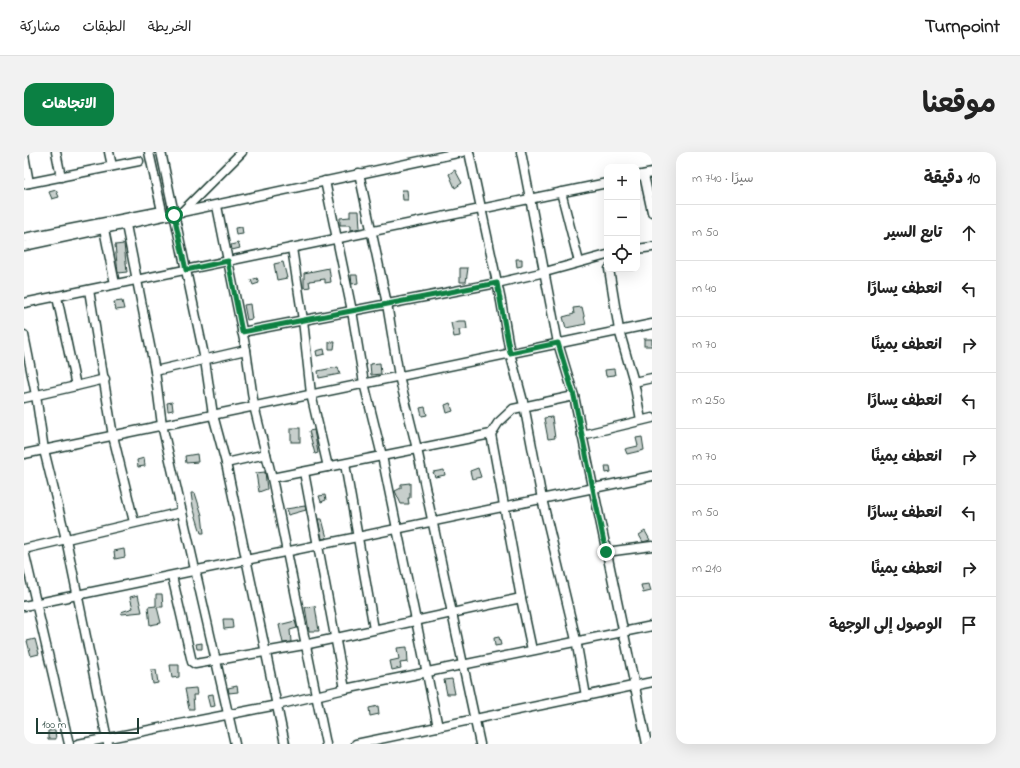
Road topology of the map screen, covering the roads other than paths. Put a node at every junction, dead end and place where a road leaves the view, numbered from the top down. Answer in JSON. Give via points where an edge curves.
{"nodes":[{"id":1,"x":56,"y":152,"type":"edge"},
{"id":2,"x":109,"y":152,"type":"edge"},
{"id":3,"x":149,"y":152,"type":"edge"},
{"id":4,"x":161,"y":152,"type":"edge"},
{"id":5,"x":242,"y":152,"type":"edge"},
{"id":6,"x":462,"y":152,"type":"edge"},
{"id":7,"x":469,"y":152,"type":"edge"},
{"id":8,"x":521,"y":152,"type":"edge"},
{"id":9,"x":24,"y":155,"type":"edge"},
{"id":10,"x":139,"y":160,"type":"dead end"},
{"id":11,"x":112,"y":166,"type":"junction"},
{"id":12,"x":359,"y":173,"type":"junction"},
{"id":13,"x":644,"y":175,"type":"edge"},
{"id":14,"x":61,"y":177,"type":"junction"},
{"id":15,"x":325,"y":181,"type":"junction"},
{"id":16,"x":604,"y":183,"type":"edge"},
{"id":17,"x":27,"y":184,"type":"edge"},
{"id":18,"x":561,"y":192,"type":"junction"},
{"id":19,"x":531,"y":198,"type":"junction"},
{"id":20,"x":216,"y":206,"type":"junction"},
{"id":21,"x":481,"y":208,"type":"junction"},
{"id":22,"x":652,"y":212,"type":"edge"},
{"id":23,"x":178,"y":214,"type":"junction"},
{"id":24,"x":126,"y":225,"type":"junction"},
{"id":25,"x":104,"y":229,"type":"junction"},
{"id":26,"x":371,"y":231,"type":"junction"},
{"id":27,"x":24,"y":238,"type":"edge"},
{"id":28,"x":337,"y":238,"type":"junction"},
{"id":29,"x":24,"y":246,"type":"edge"},
{"id":30,"x":652,"y":246,"type":"edge"},
{"id":31,"x":292,"y":248,"type":"junction"},
{"id":32,"x":640,"y":248,"type":"edge"},
{"id":33,"x":604,"y":256,"type":"edge"},
{"id":34,"x":228,"y":261,"type":"junction"},
{"id":35,"x":579,"y":262,"type":"junction"},
{"id":36,"x":186,"y":270,"type":"junction"},
{"id":37,"x":545,"y":272,"type":"junction"},
{"id":38,"x":609,"y":272,"type":"edge"},
{"id":39,"x":136,"y":280,"type":"junction"},
{"id":40,"x":497,"y":283,"type":"junction"},
{"id":41,"x":115,"y":284,"type":"junction"},
{"id":42,"x":89,"y":290,"type":"junction"},
{"id":43,"x":57,"y":297,"type":"junction"},
{"id":44,"x":24,"y":303,"type":"edge"},
{"id":45,"x":387,"y":304,"type":"junction"},
{"id":46,"x":352,"y":311,"type":"junction"},
{"id":47,"x":303,"y":320,"type":"junction"},
{"id":48,"x":652,"y":324,"type":"edge"},
{"id":49,"x":619,"y":330,"type":"junction"},
{"id":50,"x":242,"y":332,"type":"junction"},
{"id":51,"x":24,"y":335,"type":"edge"},
{"id":52,"x":558,"y":343,"type":"junction"},
{"id":53,"x":246,"y":350,"type":"junction"},
{"id":54,"x":510,"y":353,"type":"junction"},
{"id":55,"x":205,"y":360,"type":"junction"},
{"id":56,"x":155,"y":371,"type":"junction"},
{"id":57,"x":399,"y":376,"type":"junction"},
{"id":58,"x":652,"y":378,"type":"edge"},
{"id":59,"x":105,"y":379,"type":"junction"},
{"id":60,"x":634,"y":382,"type":"junction"},
{"id":61,"x":364,"y":383,"type":"junction"},
{"id":62,"x":76,"y":386,"type":"junction"},
{"id":63,"x":311,"y":394,"type":"junction"},
{"id":64,"x":36,"y":395,"type":"junction"},
{"id":65,"x":574,"y":396,"type":"junction"},
{"id":66,"x":24,"y":398,"type":"edge"},
{"id":67,"x":524,"y":405,"type":"junction"},
{"id":68,"x":254,"y":406,"type":"junction"},
{"id":69,"x":213,"y":415,"type":"junction"},
{"id":70,"x":652,"y":418,"type":"edge"},
{"id":71,"x":641,"y":420,"type":"junction"},
{"id":72,"x":162,"y":425,"type":"junction"},
{"id":73,"x":490,"y":434,"type":"junction"},
{"id":74,"x":582,"y":435,"type":"junction"},
{"id":75,"x":113,"y":436,"type":"junction"},
{"id":76,"x":417,"y":449,"type":"junction"},
{"id":77,"x":44,"y":450,"type":"junction"},
{"id":78,"x":24,"y":454,"type":"edge"},
{"id":79,"x":266,"y":454,"type":"junction"},
{"id":80,"x":382,"y":456,"type":"junction"},
{"id":81,"x":226,"y":463,"type":"junction"},
{"id":82,"x":344,"y":464,"type":"junction"},
{"id":83,"x":328,"y":467,"type":"junction"},
{"id":84,"x":304,"y":472,"type":"junction"},
{"id":85,"x":652,"y":476,"type":"edge"},
{"id":86,"x":272,"y":478,"type":"junction"},
{"id":87,"x":593,"y":488,"type":"junction"},
{"id":88,"x":542,"y":499,"type":"junction"},
{"id":89,"x":503,"y":507,"type":"junction"},
{"id":90,"x":182,"y":512,"type":"junction"},
{"id":91,"x":433,"y":521,"type":"junction"},
{"id":92,"x":134,"y":522,"type":"junction"},
{"id":93,"x":397,"y":529,"type":"junction"},
{"id":94,"x":358,"y":537,"type":"junction"},
{"id":95,"x":66,"y":539,"type":"junction"},
{"id":96,"x":318,"y":545,"type":"junction"},
{"id":97,"x":652,"y":546,"type":"edge"},
{"id":98,"x":24,"y":550,"type":"edge"},
{"id":99,"x":287,"y":552,"type":"junction"},
{"id":100,"x":606,"y":552,"type":"junction"},
{"id":101,"x":247,"y":560,"type":"junction"},
{"id":102,"x":195,"y":571,"type":"junction"},
{"id":103,"x":172,"y":576,"type":"junction"},
{"id":104,"x":77,"y":595,"type":"junction"},
{"id":105,"x":521,"y":598,"type":"junction"},
{"id":106,"x":35,"y":604,"type":"junction"},
{"id":107,"x":24,"y":606,"type":"edge"},
{"id":108,"x":452,"y":613,"type":"junction"},
{"id":109,"x":416,"y":621,"type":"junction"},
{"id":110,"x":652,"y":626,"type":"edge"},
{"id":111,"x":374,"y":630,"type":"junction"},
{"id":112,"x":623,"y":632,"type":"junction"},
{"id":113,"x":334,"y":638,"type":"junction"},
{"id":114,"x":576,"y":640,"type":"junction"},
{"id":115,"x":304,"y":645,"type":"junction"},
{"id":116,"x":532,"y":650,"type":"junction"},
{"id":117,"x":266,"y":652,"type":"junction"},
{"id":118,"x":215,"y":661,"type":"junction"},
{"id":119,"x":463,"y":664,"type":"junction"},
{"id":120,"x":427,"y":672,"type":"junction"},
{"id":121,"x":652,"y":682,"type":"edge"},
{"id":122,"x":635,"y":685,"type":"junction"},
{"id":123,"x":344,"y":689,"type":"junction"},
{"id":124,"x":316,"y":696,"type":"junction"},
{"id":125,"x":586,"y":696,"type":"junction"},
{"id":126,"x":277,"y":705,"type":"junction"},
{"id":127,"x":228,"y":715,"type":"junction"},
{"id":128,"x":475,"y":719,"type":"junction"},
{"id":129,"x":438,"y":727,"type":"junction"},
{"id":130,"x":107,"y":741,"type":"edge"},
{"id":131,"x":69,"y":744,"type":"edge"},
{"id":132,"x":78,"y":744,"type":"edge"},
{"id":133,"x":235,"y":744,"type":"edge"},
{"id":134,"x":285,"y":744,"type":"edge"},
{"id":135,"x":326,"y":744,"type":"edge"},
{"id":136,"x":356,"y":744,"type":"edge"},
{"id":137,"x":480,"y":744,"type":"edge"},
{"id":138,"x":647,"y":744,"type":"edge"}],
"edges":[{"from":1,"to":14,"type":"street"},
{"from":2,"to":11,"type":"street"},
{"from":3,"to":27,"type":"street","via":[[162,211]]},
{"from":4,"to":23,"type":"street"},
{"from":5,"to":23,"type":"street"},
{"from":6,"to":12,"type":"street"},
{"from":7,"to":21,"type":"street"},
{"from":8,"to":19,"type":"street"},
{"from":9,"to":17,"type":"street"},
{"from":10,"to":11,"type":"street"},
{"from":11,"to":14,"type":"street"},
{"from":12,"to":15,"type":"street"},
{"from":12,"to":26,"type":"street"},
{"from":13,"to":22,"type":"street"},
{"from":14,"to":17,"type":"street"},
{"from":15,"to":20,"type":"street"},
{"from":15,"to":28,"type":"street"},
{"from":16,"to":18,"type":"street"},
{"from":18,"to":19,"type":"street"},
{"from":18,"to":35,"type":"street"},
{"from":19,"to":21,"type":"street"},
{"from":19,"to":37,"type":"street"},
{"from":20,"to":23,"type":"street"},
{"from":20,"to":34,"type":"street"},
{"from":21,"to":26,"type":"street"},
{"from":21,"to":40,"type":"street"},
{"from":23,"to":24,"type":"street"},
{"from":23,"to":36,"type":"street"},
{"from":24,"to":25,"type":"street"},
{"from":24,"to":39,"type":"street"},
{"from":25,"to":29,"type":"street"},
{"from":25,"to":41,"type":"street"},
{"from":26,"to":28,"type":"street"},
{"from":26,"to":45,"type":"street"},
{"from":28,"to":31,"type":"street"},
{"from":28,"to":46,"type":"street"},
{"from":30,"to":32,"type":"street"},
{"from":31,"to":34,"type":"street"},
{"from":31,"to":47,"type":"street"},
{"from":33,"to":35,"type":"street"},
{"from":34,"to":36,"type":"street"},
{"from":34,"to":50,"type":"street"},
{"from":35,"to":37,"type":"street"},
{"from":36,"to":39,"type":"street"},
{"from":36,"to":55,"type":"street"},
{"from":37,"to":40,"type":"street"},
{"from":37,"to":52,"type":"street"},
{"from":38,"to":49,"type":"street"},
{"from":39,"to":41,"type":"street"},
{"from":39,"to":56,"type":"street"},
{"from":40,"to":45,"type":"street"},
{"from":40,"to":54,"type":"street"},
{"from":41,"to":42,"type":"street"},
{"from":42,"to":43,"type":"street"},
{"from":42,"to":59,"type":"street"},
{"from":43,"to":44,"type":"street"},
{"from":43,"to":62,"type":"street"},
{"from":45,"to":46,"type":"street"},
{"from":45,"to":57,"type":"street"},
{"from":46,"to":47,"type":"street"},
{"from":46,"to":61,"type":"street"},
{"from":47,"to":50,"type":"street"},
{"from":47,"to":63,"type":"street"},
{"from":48,"to":49,"type":"street"},
{"from":49,"to":52,"type":"street"},
{"from":49,"to":60,"type":"street"},
{"from":50,"to":53,"type":"street"},
{"from":51,"to":64,"type":"street"},
{"from":52,"to":54,"type":"street"},
{"from":52,"to":65,"type":"street"},
{"from":53,"to":55,"type":"street"},
{"from":53,"to":68,"type":"street"},
{"from":54,"to":57,"type":"street"},
{"from":54,"to":67,"type":"street"},
{"from":55,"to":56,"type":"street"},
{"from":55,"to":69,"type":"street"},
{"from":56,"to":72,"type":"street"},
{"from":57,"to":61,"type":"street"},
{"from":57,"to":76,"type":"street"},
{"from":58,"to":60,"type":"street"},
{"from":59,"to":62,"type":"street"},
{"from":59,"to":75,"type":"street"},
{"from":60,"to":71,"type":"street"},
{"from":61,"to":63,"type":"street"},
{"from":61,"to":80,"type":"street"},
{"from":62,"to":64,"type":"street"},
{"from":63,"to":68,"type":"street"},
{"from":63,"to":83,"type":"street"},
{"from":64,"to":66,"type":"street"},
{"from":64,"to":77,"type":"street"},
{"from":65,"to":67,"type":"street"},
{"from":65,"to":74,"type":"street"},
{"from":67,"to":73,"type":"street","via":[[508,413]]},
{"from":67,"to":88,"type":"street"},
{"from":68,"to":69,"type":"street"},
{"from":68,"to":79,"type":"street"},
{"from":69,"to":72,"type":"street"},
{"from":69,"to":81,"type":"street"},
{"from":70,"to":71,"type":"street"},
{"from":71,"to":74,"type":"street"},
{"from":72,"to":75,"type":"street"},
{"from":72,"to":90,"type":"street"},
{"from":73,"to":76,"type":"street"},
{"from":73,"to":89,"type":"street"},
{"from":74,"to":87,"type":"street"},
{"from":75,"to":77,"type":"street"},
{"from":75,"to":92,"type":"street"},
{"from":76,"to":80,"type":"street"},
{"from":76,"to":91,"type":"street"},
{"from":77,"to":78,"type":"street"},
{"from":77,"to":95,"type":"street"},
{"from":79,"to":81,"type":"street"},
{"from":79,"to":86,"type":"street"},
{"from":80,"to":82,"type":"street"},
{"from":80,"to":93,"type":"street"},
{"from":81,"to":101,"type":"street"},
{"from":82,"to":83,"type":"street"},
{"from":82,"to":94,"type":"street"},
{"from":83,"to":84,"type":"street"},
{"from":84,"to":86,"type":"street"},
{"from":84,"to":96,"type":"street"},
{"from":85,"to":87,"type":"street"},
{"from":86,"to":99,"type":"street"},
{"from":87,"to":88,"type":"street"},
{"from":87,"to":100,"type":"street"},
{"from":88,"to":89,"type":"street"},
{"from":88,"to":114,"type":"street"},
{"from":89,"to":91,"type":"street"},
{"from":89,"to":105,"type":"street"},
{"from":90,"to":92,"type":"street"},
{"from":90,"to":102,"type":"street"},
{"from":91,"to":93,"type":"street"},
{"from":91,"to":108,"type":"street"},
{"from":92,"to":95,"type":"street"},
{"from":93,"to":94,"type":"street"},
{"from":93,"to":109,"type":"street"},
{"from":94,"to":96,"type":"street"},
{"from":94,"to":111,"type":"street"},
{"from":95,"to":98,"type":"street"},
{"from":95,"to":104,"type":"street"},
{"from":96,"to":99,"type":"street"},
{"from":96,"to":113,"type":"street"},
{"from":97,"to":100,"type":"street"},
{"from":98,"to":106,"type":"street"},
{"from":99,"to":101,"type":"street"},
{"from":99,"to":115,"type":"street"},
{"from":100,"to":112,"type":"street"},
{"from":101,"to":102,"type":"street"},
{"from":101,"to":117,"type":"street"},
{"from":102,"to":103,"type":"street"},
{"from":102,"to":118,"type":"street"},
{"from":103,"to":104,"type":"street"},
{"from":103,"to":118,"type":"street","via":[[192,663]]},
{"from":104,"to":106,"type":"street"},
{"from":104,"to":130,"type":"street"},
{"from":105,"to":108,"type":"street"},
{"from":105,"to":116,"type":"street"},
{"from":106,"to":107,"type":"street"},
{"from":106,"to":131,"type":"street"},
{"from":108,"to":109,"type":"street"},
{"from":108,"to":119,"type":"street"},
{"from":109,"to":111,"type":"street"},
{"from":109,"to":120,"type":"street"},
{"from":110,"to":112,"type":"street"},
{"from":111,"to":113,"type":"street"},
{"from":112,"to":114,"type":"street"},
{"from":112,"to":122,"type":"street"},
{"from":113,"to":115,"type":"street"},
{"from":113,"to":123,"type":"street"},
{"from":114,"to":116,"type":"street"},
{"from":114,"to":125,"type":"street"},
{"from":115,"to":117,"type":"street"},
{"from":115,"to":124,"type":"street"},
{"from":116,"to":119,"type":"street"},
{"from":117,"to":118,"type":"street"},
{"from":117,"to":126,"type":"street"},
{"from":118,"to":127,"type":"street"},
{"from":119,"to":120,"type":"street"},
{"from":119,"to":128,"type":"street"},
{"from":120,"to":123,"type":"street"},
{"from":120,"to":129,"type":"street"},
{"from":121,"to":122,"type":"street"},
{"from":122,"to":125,"type":"street"},
{"from":122,"to":138,"type":"street"},
{"from":123,"to":124,"type":"street"},
{"from":124,"to":126,"type":"street"},
{"from":124,"to":135,"type":"street"},
{"from":125,"to":128,"type":"street"},
{"from":126,"to":127,"type":"street"},
{"from":126,"to":134,"type":"street"},
{"from":127,"to":130,"type":"street"},
{"from":127,"to":133,"type":"street"},
{"from":128,"to":129,"type":"street"},
{"from":128,"to":137,"type":"street"},
{"from":129,"to":136,"type":"street"},
{"from":130,"to":132,"type":"street"}]}
